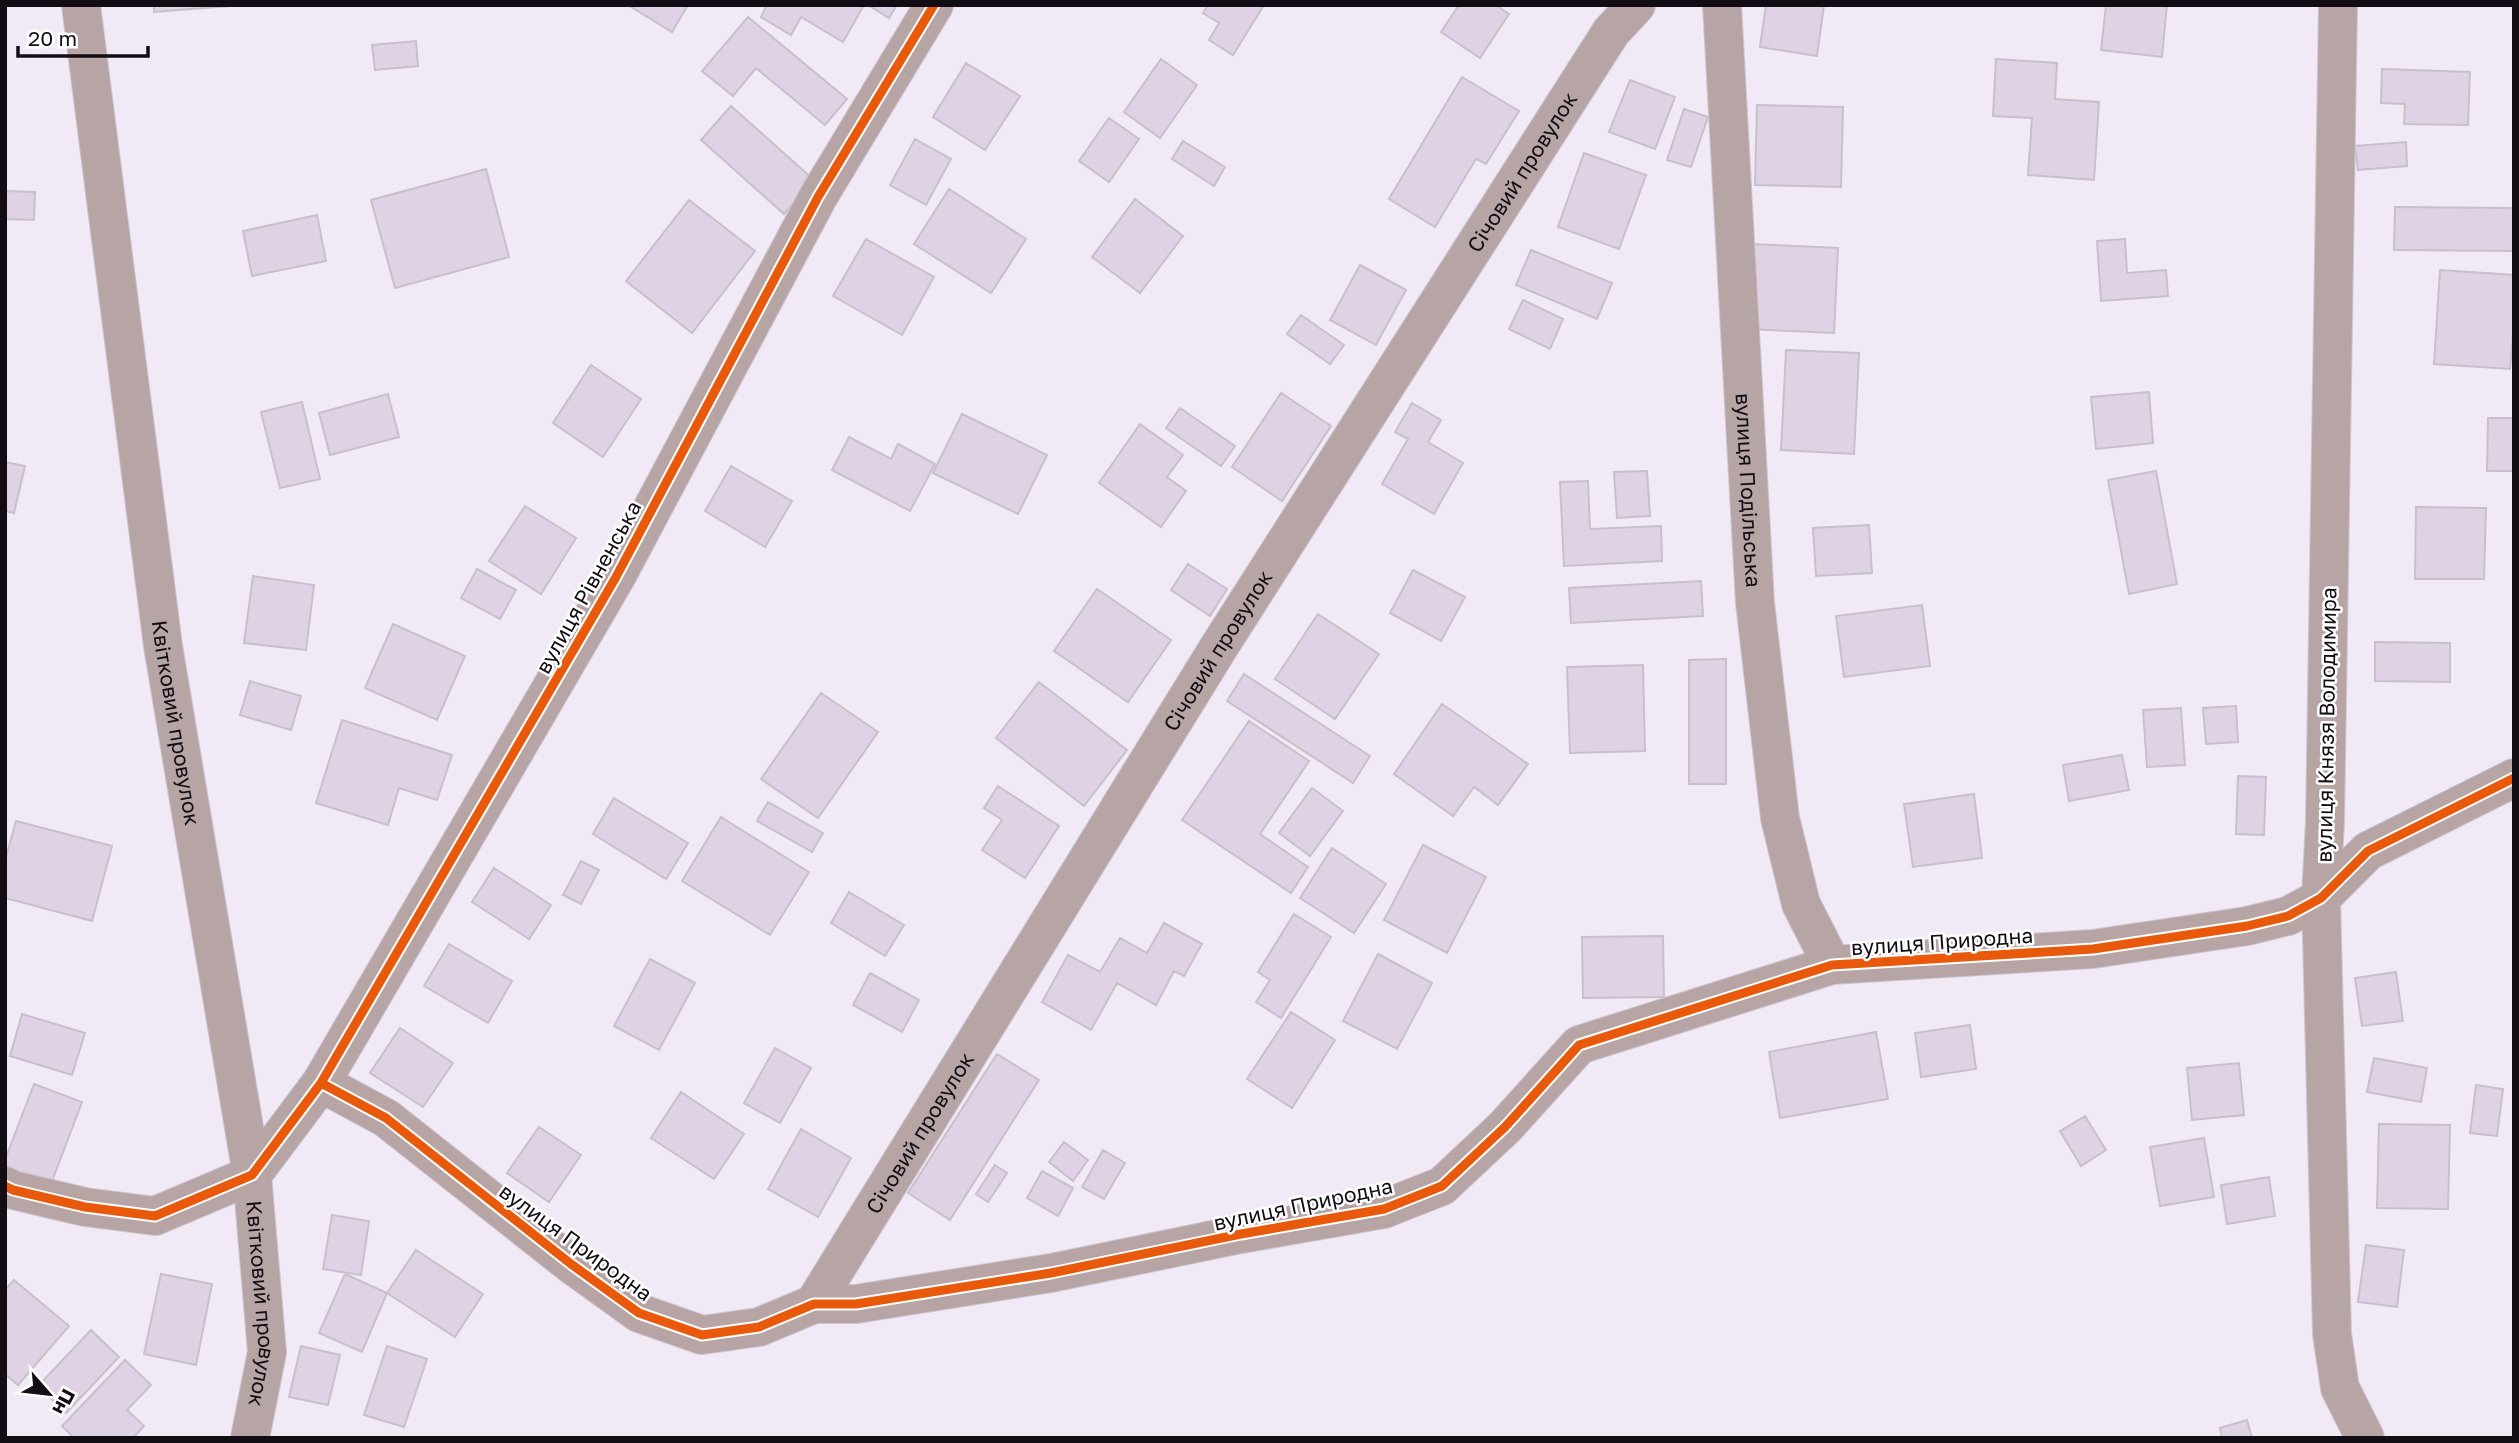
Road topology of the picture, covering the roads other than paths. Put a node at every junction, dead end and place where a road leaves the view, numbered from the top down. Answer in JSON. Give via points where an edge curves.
{"nodes":[{"id":1,"x":81,"y":5,"type":"edge"},
{"id":2,"x":934,"y":5,"type":"edge"},
{"id":3,"x":1636,"y":5,"type":"edge"},
{"id":4,"x":1722,"y":5,"type":"edge"},
{"id":5,"x":2338,"y":5,"type":"edge"},
{"id":6,"x":2514,"y":778,"type":"edge"},
{"id":7,"x":2321,"y":898,"type":"junction"},
{"id":8,"x":1832,"y":965,"type":"junction"},
{"id":9,"x":321,"y":1083,"type":"junction"},
{"id":10,"x":253,"y":1175,"type":"junction"},
{"id":11,"x":5,"y":1186,"type":"edge"},
{"id":12,"x":814,"y":1304,"type":"junction"},
{"id":13,"x":250,"y":1438,"type":"edge"},
{"id":14,"x":2365,"y":1438,"type":"edge"}],
"edges":[{"from":1,"to":10,"type":"street","name":"Квітковий провулок","via":[[163,646]]},
{"from":2,"to":9,"type":"street","name":"вулиця Рівненська","via":[[818,197],[616,577]]},
{"from":3,"to":12,"type":"street","name":"Січовий провулок","via":[[1611,32],[1232,626]]},
{"from":4,"to":8,"type":"street","name":"вулиця Подільська","via":[[1755,603],[1780,818],[1801,904]]},
{"from":5,"to":7,"type":"street","name":"вулиця Князя Володимира"},
{"from":6,"to":7,"type":"street","name":"вулиця Природна","via":[[2368,851]]},
{"from":7,"to":8,"type":"street","name":"вулиця Природна","via":[[2288,916],[2247,926],[2093,949]]},
{"from":7,"to":14,"type":"street","name":"вулиця Князя Володимира","via":[[2332,1334],[2340,1388]]},
{"from":8,"to":12,"type":"street","name":"вулиця Природна","via":[[1579,1045],[1505,1127],[1442,1186],[1384,1209],[1051,1273],[856,1304]]},
{"from":9,"to":10,"type":"street","name":"вулиця Рівненська"},
{"from":9,"to":12,"type":"street","name":"вулиця Природна","via":[[386,1118],[639,1313],[702,1335],[759,1327]]},
{"from":10,"to":11,"type":"street","via":[[155,1216],[85,1207]]},
{"from":10,"to":13,"type":"street","name":"Квітковий провулок","via":[[267,1352]]}]}
